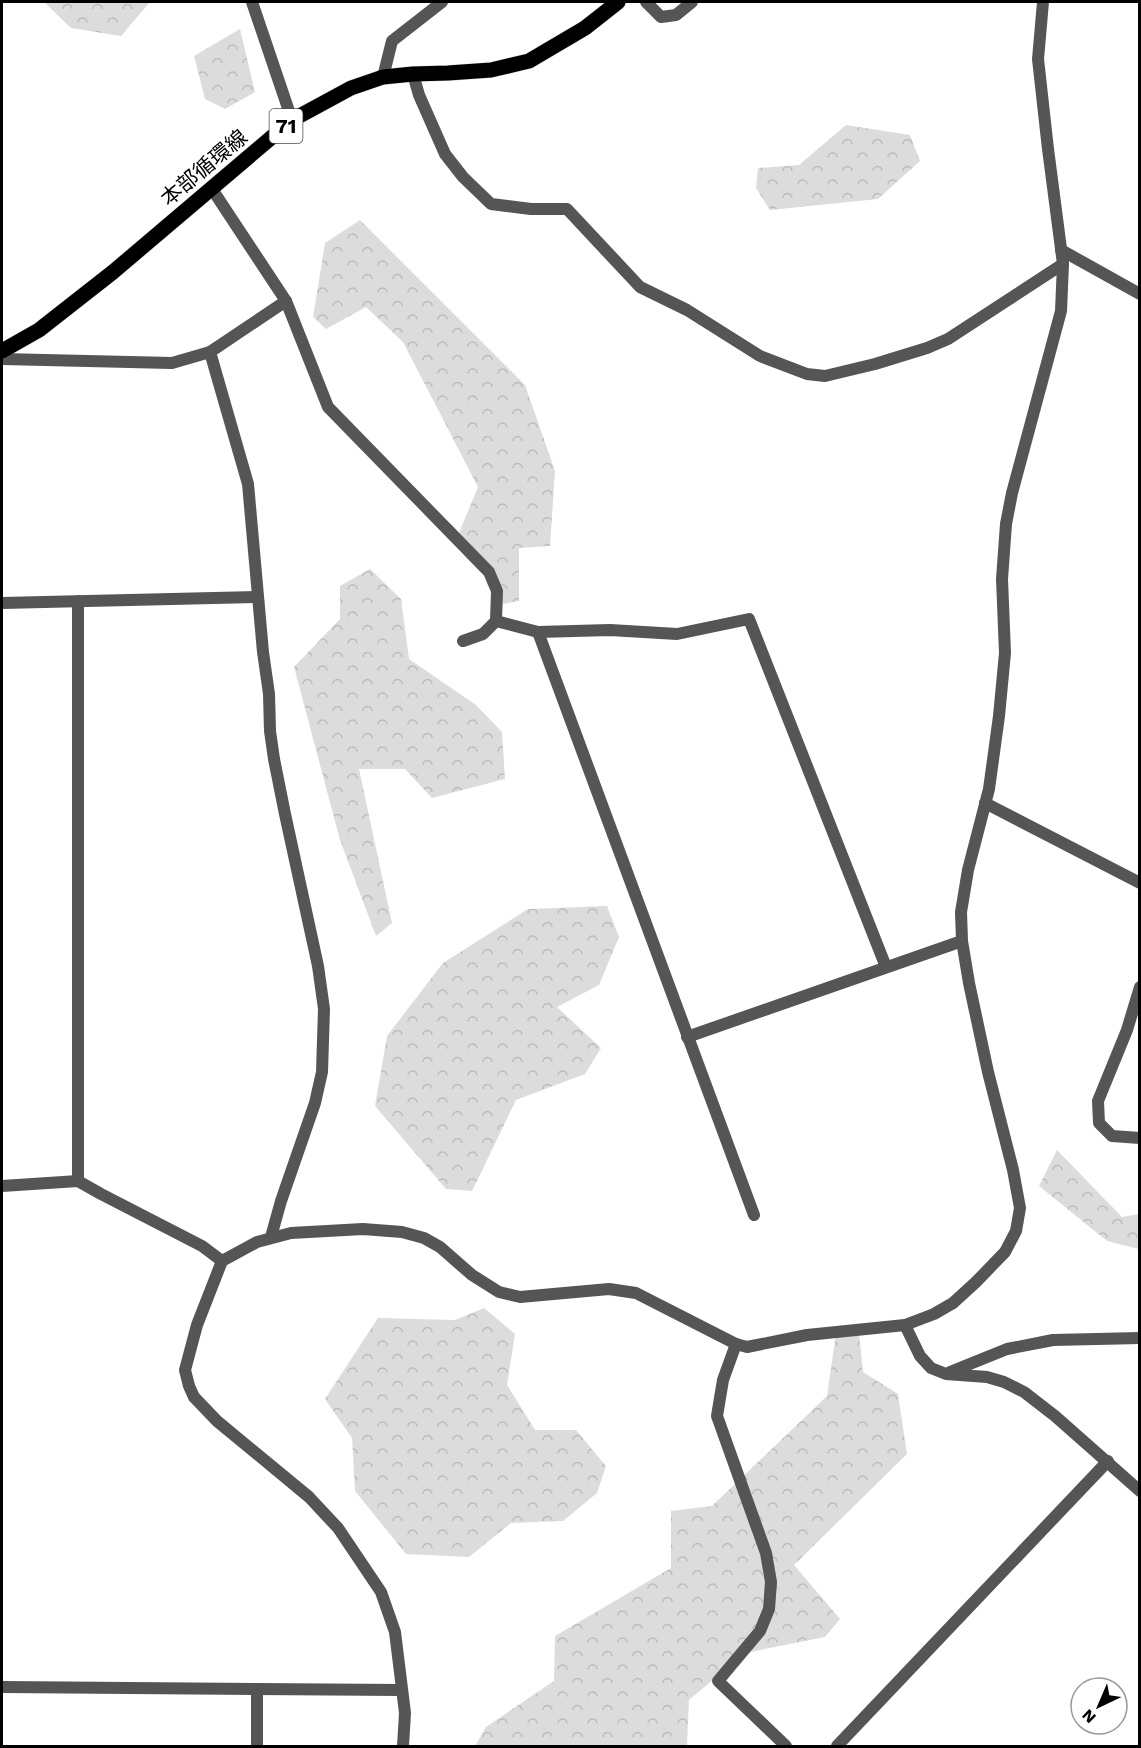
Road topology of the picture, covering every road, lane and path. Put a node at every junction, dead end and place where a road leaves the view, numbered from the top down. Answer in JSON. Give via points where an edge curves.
{"nodes":[{"id":1,"x":252,"y":2,"type":"edge"},
{"id":2,"x":442,"y":2,"type":"edge"},
{"id":3,"x":618,"y":2,"type":"edge"},
{"id":4,"x":646,"y":2,"type":"edge"},
{"id":5,"x":692,"y":2,"type":"edge"},
{"id":6,"x":1043,"y":2,"type":"edge"},
{"id":7,"x":413,"y":74,"type":"junction"},
{"id":8,"x":383,"y":77,"type":"junction"},
{"id":9,"x":292,"y":120,"type":"junction"},
{"id":10,"x":212,"y":189,"type":"junction"},
{"id":11,"x":1061,"y":250,"type":"junction"},
{"id":12,"x":1063,"y":264,"type":"junction"},
{"id":13,"x":1140,"y":294,"type":"edge"},
{"id":14,"x":286,"y":302,"type":"junction"},
{"id":15,"x":2,"y":351,"type":"edge"},
{"id":16,"x":210,"y":352,"type":"junction"},
{"id":17,"x":2,"y":359,"type":"edge"},
{"id":18,"x":257,"y":597,"type":"junction"},
{"id":19,"x":78,"y":601,"type":"junction"},
{"id":20,"x":2,"y":603,"type":"edge"},
{"id":21,"x":496,"y":621,"type":"junction"},
{"id":22,"x":538,"y":632,"type":"junction"},
{"id":23,"x":463,"y":641,"type":"dead end"},
{"id":24,"x":985,"y":804,"type":"junction"},
{"id":25,"x":1140,"y":883,"type":"edge"},
{"id":26,"x":962,"y":941,"type":"junction"},
{"id":27,"x":886,"y":967,"type":"junction"},
{"id":28,"x":1140,"y":987,"type":"edge"},
{"id":29,"x":687,"y":1037,"type":"junction"},
{"id":30,"x":1140,"y":1138,"type":"edge"},
{"id":31,"x":78,"y":1181,"type":"junction"},
{"id":32,"x":2,"y":1186,"type":"edge"},
{"id":33,"x":754,"y":1215,"type":"dead end"},
{"id":34,"x":271,"y":1237,"type":"junction"},
{"id":35,"x":222,"y":1261,"type":"junction"},
{"id":36,"x":905,"y":1325,"type":"junction"},
{"id":37,"x":1140,"y":1338,"type":"edge"},
{"id":38,"x":736,"y":1344,"type":"junction"},
{"id":39,"x":946,"y":1374,"type":"junction"},
{"id":40,"x":1108,"y":1461,"type":"junction"},
{"id":41,"x":1140,"y":1491,"type":"edge"},
{"id":42,"x":2,"y":1687,"type":"edge"},
{"id":43,"x":257,"y":1689,"type":"junction"},
{"id":44,"x":402,"y":1690,"type":"junction"},
{"id":45,"x":257,"y":1746,"type":"edge"},
{"id":46,"x":403,"y":1746,"type":"edge"},
{"id":47,"x":786,"y":1746,"type":"edge"},
{"id":48,"x":837,"y":1746,"type":"edge"}],
"edges":[{"from":1,"to":9,"type":"street"},
{"from":2,"to":8,"type":"street","via":[[392,40]]},
{"from":3,"to":7,"type":"main road","name":"本部循環線","number":"71","via":[[585,28],[529,61],[491,70]]},
{"from":4,"to":5,"type":"street","via":[[661,17],[676,15]]},
{"from":6,"to":11,"type":"street","via":[[1038,59]]},
{"from":7,"to":8,"type":"main road","name":"本部循環線","number":"71"},
{"from":7,"to":12,"type":"street","via":[[445,154],[491,204],[567,210],[640,287],[687,310],[760,356],[807,374],[825,376],[875,364],[948,339]]},
{"from":8,"to":9,"type":"main road","name":"本部循環線","number":"71","via":[[351,88]]},
{"from":9,"to":10,"type":"main road","name":"本部循環線","number":"71"},
{"from":10,"to":14,"type":"street"},
{"from":10,"to":15,"type":"main road","name":"本部循環線","number":"71","via":[[39,330]]},
{"from":11,"to":12,"type":"street"},
{"from":11,"to":13,"type":"street"},
{"from":12,"to":24,"type":"street","via":[[1061,311],[1006,524],[1002,579],[1005,653]]},
{"from":14,"to":16,"type":"street"},
{"from":14,"to":21,"type":"street","via":[[328,406],[489,572],[497,591]]},
{"from":16,"to":17,"type":"street","via":[[172,363]]},
{"from":16,"to":18,"type":"street","via":[[248,484]]},
{"from":18,"to":19,"type":"street"},
{"from":18,"to":34,"type":"street","via":[[274,759],[324,1009],[322,1072]]},
{"from":19,"to":20,"type":"street"},
{"from":19,"to":31,"type":"street"},
{"from":21,"to":22,"type":"street"},
{"from":21,"to":23,"type":"street","via":[[483,634]]},
{"from":22,"to":27,"type":"street","via":[[677,633],[749,620]]},
{"from":22,"to":29,"type":"street"},
{"from":24,"to":25,"type":"street"},
{"from":24,"to":26,"type":"street","via":[[968,870],[961,912]]},
{"from":26,"to":27,"type":"street"},
{"from":26,"to":36,"type":"street","via":[[1020,1208],[1016,1231],[1005,1252],[953,1303]]},
{"from":27,"to":29,"type":"street"},
{"from":28,"to":30,"type":"street","via":[[1098,1101],[1099,1124],[1113,1136]]},
{"from":29,"to":33,"type":"street"},
{"from":31,"to":32,"type":"street"},
{"from":31,"to":35,"type":"street","via":[[202,1246]]},
{"from":34,"to":35,"type":"street"},
{"from":34,"to":38,"type":"street","via":[[363,1229],[402,1232],[440,1247],[499,1292],[520,1297],[609,1289],[636,1293]]},
{"from":35,"to":44,"type":"street","via":[[197,1325],[185,1370],[189,1386],[217,1421],[309,1497],[344,1536],[381,1592],[395,1632]]},
{"from":36,"to":38,"type":"street","via":[[807,1335],[747,1347]]},
{"from":36,"to":39,"type":"street","via":[[920,1356],[931,1368]]},
{"from":37,"to":39,"type":"street","via":[[1053,1340],[1007,1349]]},
{"from":38,"to":47,"type":"street","via":[[723,1380],[717,1416],[766,1553],[771,1582],[769,1608],[760,1631],[718,1681]]},
{"from":39,"to":40,"type":"street","via":[[987,1377],[1024,1392]]},
{"from":40,"to":41,"type":"street"},
{"from":40,"to":48,"type":"street"},
{"from":42,"to":43,"type":"street"},
{"from":43,"to":44,"type":"street"},
{"from":43,"to":45,"type":"street"},
{"from":44,"to":46,"type":"street"}]}
